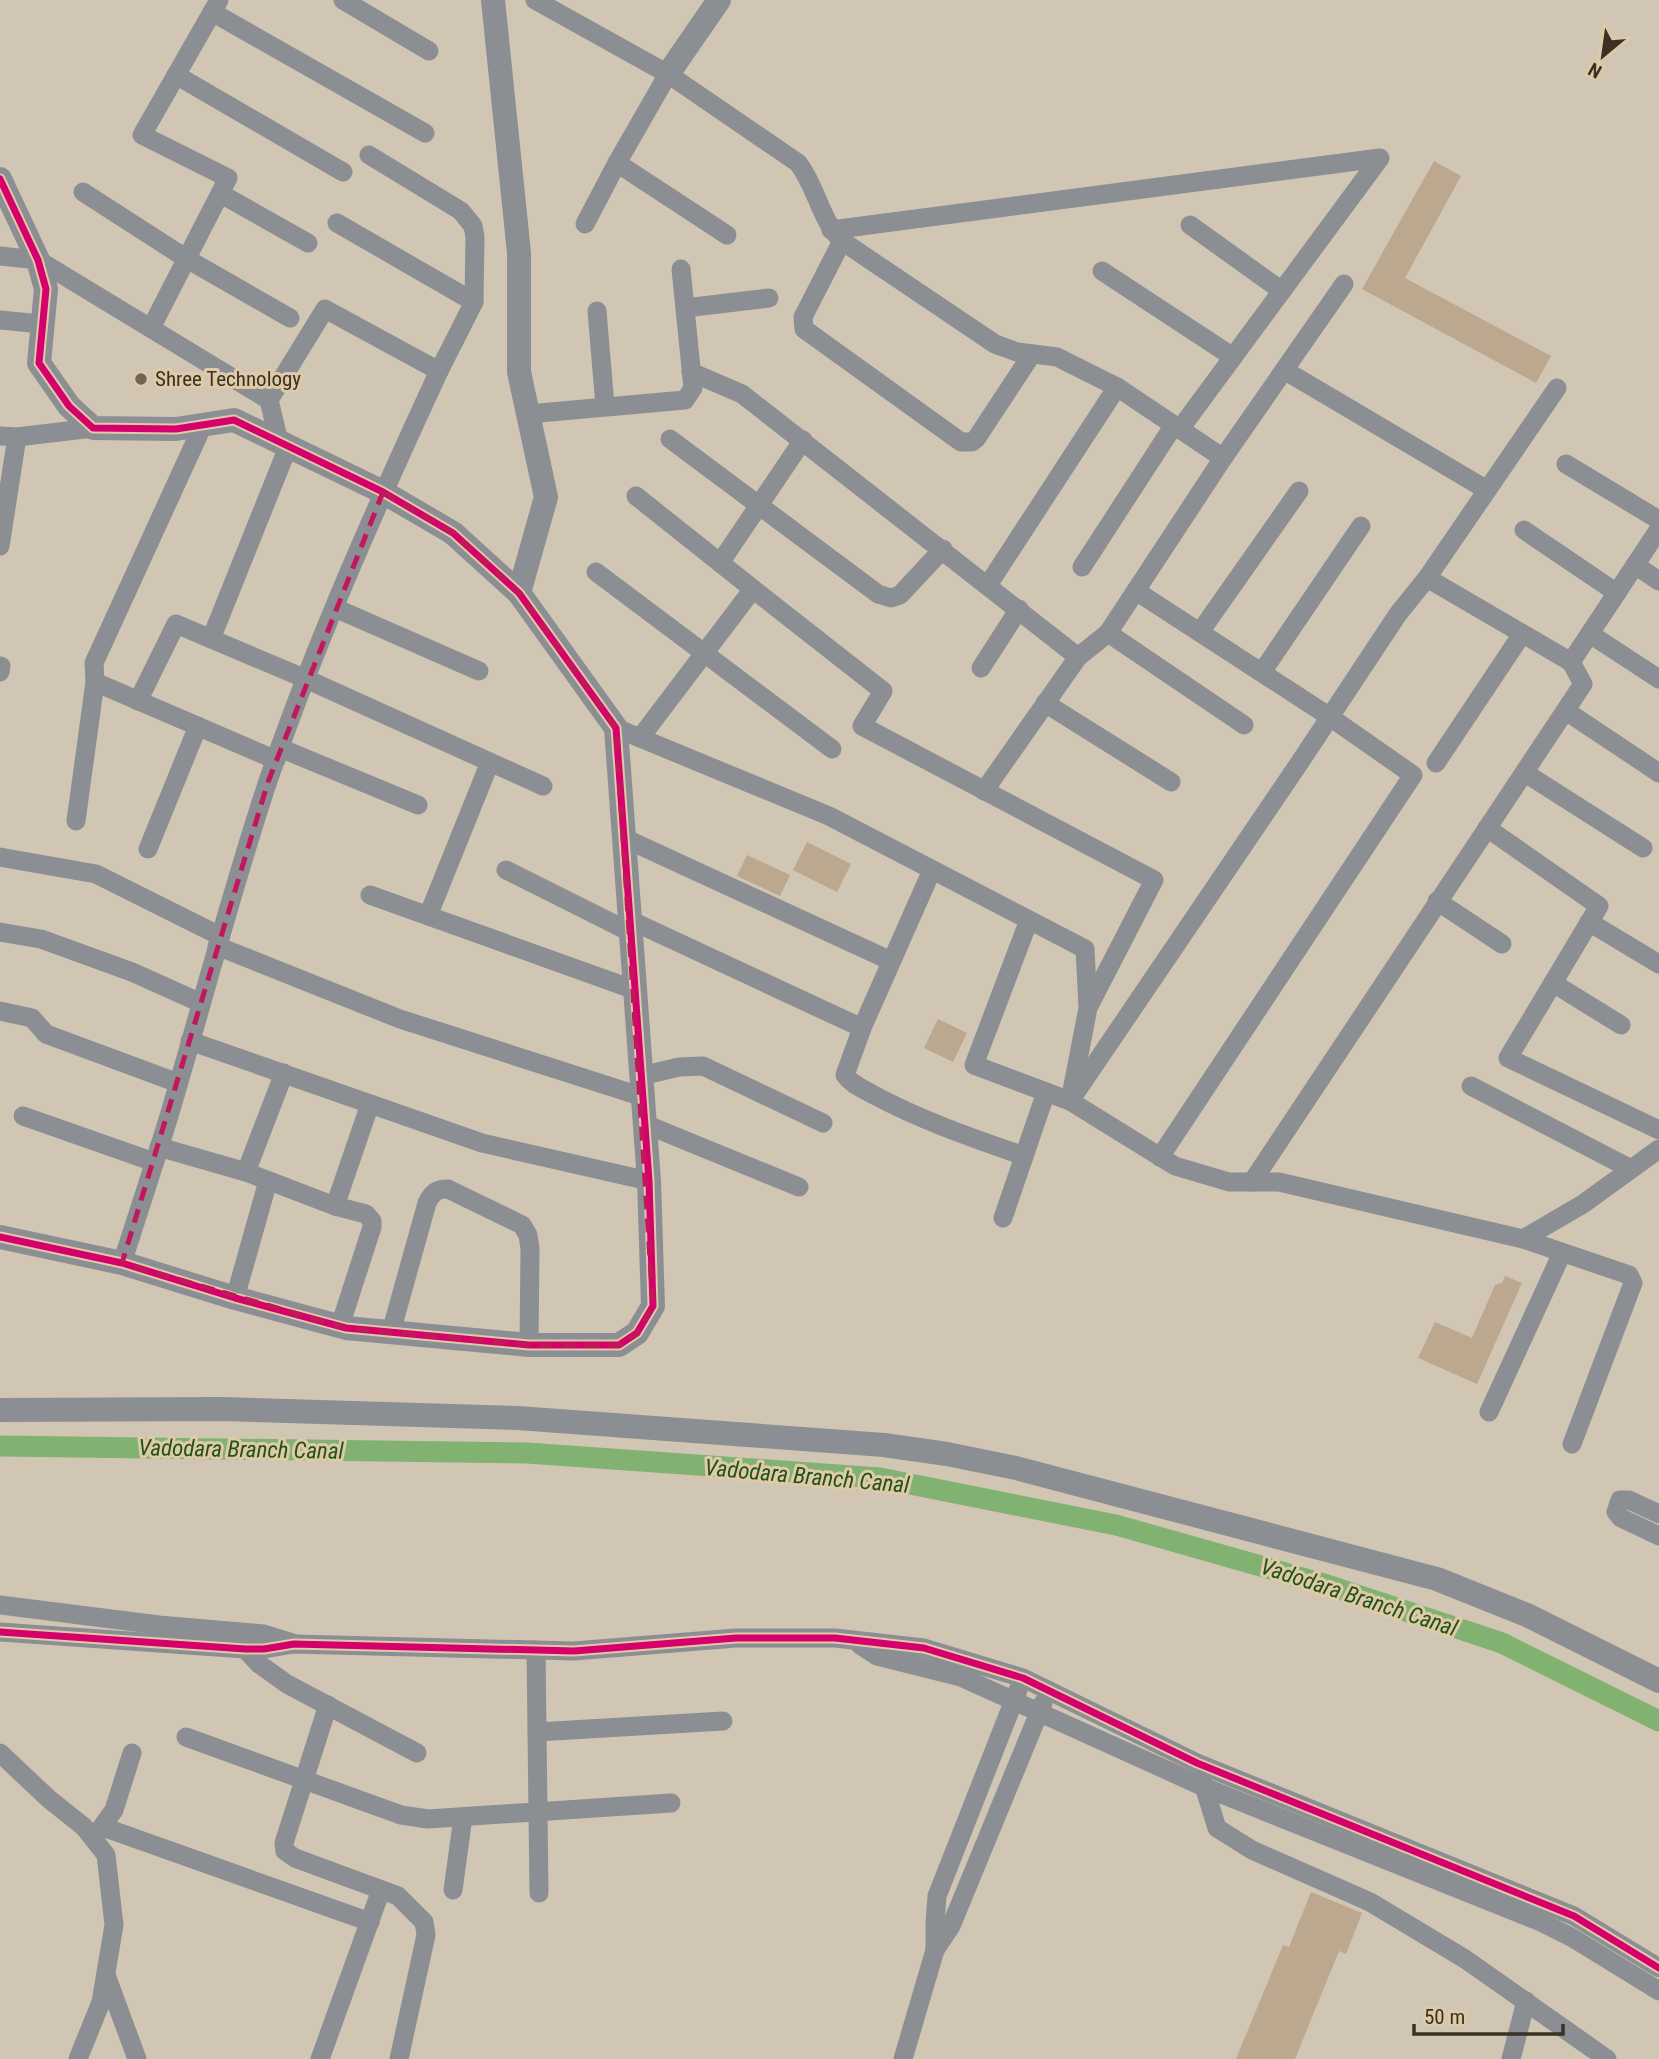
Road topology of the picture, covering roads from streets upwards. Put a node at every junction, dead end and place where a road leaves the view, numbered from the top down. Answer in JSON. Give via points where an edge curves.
{"nodes":[{"id":1,"x":343,"y":0,"type":"edge"},
{"id":2,"x":493,"y":0,"type":"edge"},
{"id":3,"x":535,"y":0,"type":"edge"},
{"id":4,"x":719,"y":0,"type":"edge"},
{"id":5,"x":215,"y":6,"type":"edge"},
{"id":6,"x":429,"y":51,"type":"dead end"},
{"id":7,"x":668,"y":74,"type":"junction"},
{"id":8,"x":176,"y":75,"type":"junction"},
{"id":9,"x":425,"y":133,"type":"dead end"},
{"id":10,"x":369,"y":155,"type":"dead end"},
{"id":11,"x":617,"y":163,"type":"junction"},
{"id":12,"x":343,"y":172,"type":"dead end"},
{"id":13,"x":0,"y":179,"type":"edge"},
{"id":14,"x":83,"y":192,"type":"dead end"},
{"id":15,"x":221,"y":194,"type":"junction"},
{"id":16,"x":337,"y":223,"type":"dead end"},
{"id":17,"x":585,"y":224,"type":"dead end"},
{"id":18,"x":1190,"y":225,"type":"dead end"},
{"id":19,"x":727,"y":235,"type":"dead end"},
{"id":20,"x":836,"y":236,"type":"junction"},
{"id":21,"x":308,"y":243,"type":"dead end"},
{"id":22,"x":0,"y":256,"type":"edge"},
{"id":23,"x":187,"y":259,"type":"junction"},
{"id":24,"x":38,"y":260,"type":"junction"},
{"id":25,"x":681,"y":269,"type":"dead end"},
{"id":26,"x":1102,"y":271,"type":"dead end"},
{"id":27,"x":1344,"y":284,"type":"dead end"},
{"id":28,"x":1282,"y":291,"type":"junction"},
{"id":29,"x":769,"y":298,"type":"dead end"},
{"id":30,"x":474,"y":302,"type":"junction"},
{"id":31,"x":685,"y":309,"type":"junction"},
{"id":32,"x":597,"y":311,"type":"dead end"},
{"id":33,"x":290,"y":318,"type":"dead end"},
{"id":34,"x":0,"y":320,"type":"edge"},
{"id":35,"x":41,"y":324,"type":"junction"},
{"id":36,"x":151,"y":328,"type":"junction"},
{"id":37,"x":1032,"y":354,"type":"junction"},
{"id":38,"x":1233,"y":357,"type":"junction"},
{"id":39,"x":1284,"y":370,"type":"junction"},
{"id":40,"x":439,"y":371,"type":"junction"},
{"id":41,"x":691,"y":372,"type":"junction"},
{"id":42,"x":1117,"y":387,"type":"junction"},
{"id":43,"x":1556,"y":388,"type":"dead end"},
{"id":44,"x":269,"y":400,"type":"junction"},
{"id":45,"x":605,"y":406,"type":"junction"},
{"id":46,"x":528,"y":414,"type":"junction"},
{"id":47,"x":203,"y":425,"type":"junction"},
{"id":48,"x":1177,"y":427,"type":"junction"},
{"id":49,"x":93,"y":428,"type":"junction"},
{"id":50,"x":9,"y":437,"type":"edge"},
{"id":51,"x":670,"y":439,"type":"dead end"},
{"id":52,"x":803,"y":440,"type":"junction"},
{"id":53,"x":284,"y":445,"type":"junction"},
{"id":54,"x":1223,"y":458,"type":"junction"},
{"id":55,"x":1566,"y":464,"type":"dead end"},
{"id":56,"x":1487,"y":490,"type":"junction"},
{"id":57,"x":1299,"y":491,"type":"dead end"},
{"id":58,"x":383,"y":492,"type":"junction"},
{"id":59,"x":636,"y":496,"type":"dead end"},
{"id":60,"x":760,"y":504,"type":"junction"},
{"id":61,"x":1659,"y":520,"type":"edge"},
{"id":62,"x":1361,"y":526,"type":"dead end"},
{"id":63,"x":1659,"y":529,"type":"edge"},
{"id":64,"x":1524,"y":530,"type":"dead end"},
{"id":65,"x":0,"y":546,"type":"edge"},
{"id":66,"x":943,"y":549,"type":"junction"},
{"id":67,"x":720,"y":563,"type":"junction"},
{"id":68,"x":1635,"y":565,"type":"junction"},
{"id":69,"x":1082,"y":567,"type":"dead end"},
{"id":70,"x":596,"y":572,"type":"dead end"},
{"id":71,"x":1427,"y":578,"type":"junction"},
{"id":72,"x":1659,"y":581,"type":"edge"},
{"id":73,"x":988,"y":585,"type":"junction"},
{"id":74,"x":753,"y":589,"type":"junction"},
{"id":75,"x":1136,"y":591,"type":"junction"},
{"id":76,"x":519,"y":593,"type":"junction"},
{"id":77,"x":1617,"y":593,"type":"junction"},
{"id":78,"x":335,"y":608,"type":"junction"},
{"id":79,"x":1019,"y":609,"type":"junction"},
{"id":80,"x":1200,"y":632,"type":"junction"},
{"id":81,"x":1108,"y":633,"type":"junction"},
{"id":82,"x":1522,"y":634,"type":"junction"},
{"id":83,"x":1590,"y":634,"type":"junction"},
{"id":84,"x":211,"y":639,"type":"junction"},
{"id":85,"x":705,"y":653,"type":"junction"},
{"id":86,"x":1078,"y":657,"type":"junction"},
{"id":87,"x":1571,"y":662,"type":"junction"},
{"id":88,"x":981,"y":668,"type":"dead end"},
{"id":89,"x":479,"y":671,"type":"dead end"},
{"id":90,"x":1262,"y":672,"type":"junction"},
{"id":91,"x":306,"y":679,"type":"junction"},
{"id":92,"x":1659,"y":679,"type":"edge"},
{"id":93,"x":95,"y":682,"type":"junction"},
{"id":94,"x":138,"y":701,"type":"junction"},
{"id":95,"x":1045,"y":702,"type":"junction"},
{"id":96,"x":1566,"y":710,"type":"junction"},
{"id":97,"x":1330,"y":717,"type":"junction"},
{"id":98,"x":1244,"y":725,"type":"dead end"},
{"id":99,"x":198,"y":726,"type":"junction"},
{"id":100,"x":616,"y":728,"type":"junction"},
{"id":101,"x":640,"y":738,"type":"junction"},
{"id":102,"x":832,"y":749,"type":"dead end"},
{"id":103,"x":278,"y":754,"type":"junction"},
{"id":104,"x":490,"y":762,"type":"junction"},
{"id":105,"x":1436,"y":763,"type":"dead end"},
{"id":106,"x":1525,"y":773,"type":"junction"},
{"id":107,"x":1659,"y":773,"type":"edge"},
{"id":108,"x":1171,"y":782,"type":"dead end"},
{"id":109,"x":543,"y":786,"type":"dead end"},
{"id":110,"x":984,"y":791,"type":"junction"},
{"id":111,"x":418,"y":805,"type":"dead end"},
{"id":112,"x":76,"y":821,"type":"dead end"},
{"id":113,"x":1487,"y":828,"type":"junction"},
{"id":114,"x":624,"y":838,"type":"junction"},
{"id":115,"x":1643,"y":848,"type":"dead end"},
{"id":116,"x":148,"y":849,"type":"dead end"},
{"id":117,"x":0,"y":857,"type":"edge"},
{"id":118,"x":506,"y":870,"type":"dead end"},
{"id":119,"x":932,"y":870,"type":"junction"},
{"id":120,"x":370,"y":895,"type":"dead end"},
{"id":121,"x":1437,"y":901,"type":"junction"},
{"id":122,"x":428,"y":916,"type":"junction"},
{"id":123,"x":1029,"y":920,"type":"junction"},
{"id":124,"x":1589,"y":922,"type":"junction"},
{"id":125,"x":630,"y":926,"type":"junction"},
{"id":126,"x":0,"y":932,"type":"edge"},
{"id":127,"x":219,"y":941,"type":"junction"},
{"id":128,"x":1502,"y":944,"type":"dead end"},
{"id":129,"x":891,"y":961,"type":"junction"},
{"id":130,"x":1659,"y":964,"type":"edge"},
{"id":131,"x":1553,"y":983,"type":"junction"},
{"id":132,"x":635,"y":990,"type":"junction"},
{"id":133,"x":201,"y":1003,"type":"junction"},
{"id":134,"x":1088,"y":1008,"type":"junction"},
{"id":135,"x":0,"y":1011,"type":"edge"},
{"id":136,"x":1620,"y":1025,"type":"dead end"},
{"id":137,"x":862,"y":1028,"type":"junction"},
{"id":138,"x":190,"y":1041,"type":"junction"},
{"id":139,"x":284,"y":1073,"type":"junction"},
{"id":140,"x":178,"y":1083,"type":"junction"},
{"id":141,"x":1471,"y":1086,"type":"dead end"},
{"id":142,"x":642,"y":1087,"type":"junction"},
{"id":143,"x":1046,"y":1092,"type":"junction"},
{"id":144,"x":1070,"y":1101,"type":"junction"},
{"id":145,"x":370,"y":1104,"type":"junction"},
{"id":146,"x":23,"y":1116,"type":"dead end"},
{"id":147,"x":823,"y":1122,"type":"dead end"},
{"id":148,"x":645,"y":1124,"type":"junction"},
{"id":149,"x":1659,"y":1130,"type":"edge"},
{"id":150,"x":1659,"y":1149,"type":"edge"},
{"id":151,"x":157,"y":1155,"type":"junction"},
{"id":152,"x":1024,"y":1156,"type":"junction"},
{"id":153,"x":1160,"y":1157,"type":"junction"},
{"id":154,"x":1631,"y":1170,"type":"junction"},
{"id":155,"x":246,"y":1172,"type":"junction"},
{"id":156,"x":268,"y":1181,"type":"junction"},
{"id":157,"x":649,"y":1181,"type":"junction"},
{"id":158,"x":1252,"y":1182,"type":"junction"},
{"id":159,"x":799,"y":1187,"type":"dead end"},
{"id":160,"x":335,"y":1206,"type":"junction"},
{"id":161,"x":1003,"y":1218,"type":"dead end"},
{"id":162,"x":0,"y":1237,"type":"edge"},
{"id":163,"x":1523,"y":1240,"type":"junction"},
{"id":164,"x":1562,"y":1253,"type":"junction"},
{"id":165,"x":122,"y":1262,"type":"junction"},
{"id":166,"x":235,"y":1298,"type":"junction"},
{"id":167,"x":340,"y":1326,"type":"junction"},
{"id":168,"x":391,"y":1332,"type":"junction"},
{"id":169,"x":529,"y":1345,"type":"junction"},
{"id":170,"x":0,"y":1410,"type":"edge"},
{"id":171,"x":1489,"y":1412,"type":"dead end"},
{"id":172,"x":1572,"y":1444,"type":"dead end"},
{"id":173,"x":1659,"y":1514,"type":"edge"},
{"id":174,"x":1659,"y":1536,"type":"edge"},
{"id":175,"x":0,"y":1605,"type":"edge"},
{"id":176,"x":0,"y":1632,"type":"edge"},
{"id":177,"x":853,"y":1640,"type":"junction"},
{"id":178,"x":294,"y":1643,"type":"junction"},
{"id":179,"x":244,"y":1649,"type":"junction"},
{"id":180,"x":536,"y":1650,"type":"junction"},
{"id":181,"x":1024,"y":1678,"type":"junction"},
{"id":182,"x":1659,"y":1681,"type":"edge"},
{"id":183,"x":1049,"y":1690,"type":"junction"},
{"id":184,"x":1013,"y":1699,"type":"junction"},
{"id":185,"x":328,"y":1705,"type":"junction"},
{"id":186,"x":1039,"y":1712,"type":"junction"},
{"id":187,"x":723,"y":1721,"type":"dead end"},
{"id":188,"x":537,"y":1732,"type":"junction"},
{"id":189,"x":186,"y":1737,"type":"dead end"},
{"id":190,"x":0,"y":1753,"type":"edge"},
{"id":191,"x":132,"y":1753,"type":"dead end"},
{"id":192,"x":417,"y":1754,"type":"dead end"},
{"id":193,"x":1196,"y":1763,"type":"junction"},
{"id":194,"x":304,"y":1779,"type":"junction"},
{"id":195,"x":1204,"y":1787,"type":"junction"},
{"id":196,"x":671,"y":1803,"type":"dead end"},
{"id":197,"x":538,"y":1810,"type":"junction"},
{"id":198,"x":463,"y":1817,"type":"junction"},
{"id":199,"x":98,"y":1833,"type":"junction"},
{"id":200,"x":381,"y":1890,"type":"junction"},
{"id":201,"x":453,"y":1890,"type":"dead end"},
{"id":202,"x":539,"y":1893,"type":"dead end"},
{"id":203,"x":370,"y":1922,"type":"junction"},
{"id":204,"x":936,"y":1950,"type":"junction"},
{"id":205,"x":1659,"y":1968,"type":"edge"},
{"id":206,"x":106,"y":1974,"type":"junction"},
{"id":207,"x":1659,"y":1990,"type":"edge"},
{"id":208,"x":1526,"y":2001,"type":"junction"},
{"id":209,"x":78,"y":2059,"type":"edge"},
{"id":210,"x":137,"y":2059,"type":"edge"},
{"id":211,"x":320,"y":2059,"type":"edge"},
{"id":212,"x":400,"y":2059,"type":"edge"},
{"id":213,"x":903,"y":2059,"type":"edge"},
{"id":214,"x":1511,"y":2059,"type":"edge"},
{"id":215,"x":1607,"y":2059,"type":"edge"}],
"edges":[{"from":1,"to":6,"type":"street"},
{"from":2,"to":46,"type":"street","via":[[519,253],[519,372]]},
{"from":3,"to":7,"type":"street"},
{"from":4,"to":7,"type":"street"},
{"from":5,"to":8,"type":"street"},
{"from":5,"to":9,"type":"street"},
{"from":7,"to":11,"type":"street"},
{"from":7,"to":20,"type":"street","via":[[798,163]]},
{"from":8,"to":12,"type":"street"},
{"from":8,"to":15,"type":"street","via":[[142,135],[228,178]]},
{"from":10,"to":30,"type":"street","via":[[469,219],[475,237]]},
{"from":11,"to":17,"type":"street"},
{"from":11,"to":19,"type":"street"},
{"from":13,"to":24,"type":"street"},
{"from":14,"to":23,"type":"street"},
{"from":15,"to":21,"type":"street"},
{"from":15,"to":23,"type":"street"},
{"from":16,"to":30,"type":"street"},
{"from":18,"to":28,"type":"street"},
{"from":20,"to":28,"type":"street","via":[[1380,158]]},
{"from":20,"to":37,"type":"street","via":[[995,344]]},
{"from":20,"to":37,"type":"street","via":[[803,317],[804,329],[961,442],[976,439]]},
{"from":22,"to":24,"type":"street"},
{"from":23,"to":33,"type":"street"},
{"from":23,"to":36,"type":"street"},
{"from":24,"to":35,"type":"street","via":[[46,289]]},
{"from":24,"to":36,"type":"street"},
{"from":25,"to":31,"type":"street"},
{"from":26,"to":38,"type":"street"},
{"from":27,"to":39,"type":"street"},
{"from":28,"to":38,"type":"street"},
{"from":29,"to":31,"type":"street"},
{"from":30,"to":40,"type":"street"},
{"from":31,"to":41,"type":"street"},
{"from":32,"to":45,"type":"street"},
{"from":34,"to":35,"type":"street"},
{"from":35,"to":49,"type":"street","via":[[39,363],[69,406]]},
{"from":36,"to":44,"type":"street"},
{"from":37,"to":42,"type":"street","via":[[1057,357]]},
{"from":38,"to":48,"type":"street"},
{"from":39,"to":54,"type":"street"},
{"from":39,"to":56,"type":"street"},
{"from":40,"to":44,"type":"street","via":[[325,309]]},
{"from":40,"to":58,"type":"street"},
{"from":41,"to":45,"type":"street","via":[[693,388],[685,400]]},
{"from":41,"to":52,"type":"street","via":[[742,394]]},
{"from":42,"to":48,"type":"street"},
{"from":42,"to":73,"type":"street"},
{"from":43,"to":56,"type":"street"},
{"from":44,"to":53,"type":"street"},
{"from":45,"to":46,"type":"street"},
{"from":46,"to":76,"type":"street","via":[[546,497]]},
{"from":47,"to":49,"type":"street"},
{"from":47,"to":53,"type":"street","via":[[234,420]]},
{"from":47,"to":93,"type":"street","via":[[94,663]]},
{"from":48,"to":54,"type":"street"},
{"from":48,"to":69,"type":"street"},
{"from":49,"to":50,"type":"street"},
{"from":50,"to":65,"type":"street"},
{"from":51,"to":60,"type":"street"},
{"from":52,"to":60,"type":"street"},
{"from":52,"to":66,"type":"street"},
{"from":53,"to":58,"type":"street"},
{"from":53,"to":84,"type":"street"},
{"from":54,"to":75,"type":"street"},
{"from":55,"to":61,"type":"street"},
{"from":56,"to":71,"type":"street"},
{"from":57,"to":80,"type":"street"},
{"from":58,"to":76,"type":"street","via":[[453,533]]},
{"from":58,"to":78,"type":"street"},
{"from":59,"to":67,"type":"street"},
{"from":60,"to":66,"type":"street","via":[[878,594],[891,598],[900,595]]},
{"from":60,"to":67,"type":"street"},
{"from":62,"to":90,"type":"street"},
{"from":63,"to":68,"type":"street"},
{"from":64,"to":77,"type":"street"},
{"from":66,"to":73,"type":"street"},
{"from":67,"to":74,"type":"street"},
{"from":68,"to":72,"type":"street"},
{"from":68,"to":77,"type":"street"},
{"from":70,"to":85,"type":"street"},
{"from":71,"to":82,"type":"street"},
{"from":71,"to":97,"type":"street"},
{"from":73,"to":79,"type":"street"},
{"from":74,"to":85,"type":"street"},
{"from":74,"to":110,"type":"street","via":[[883,691],[862,726]]},
{"from":75,"to":80,"type":"street"},
{"from":75,"to":81,"type":"street"},
{"from":76,"to":100,"type":"street"},
{"from":77,"to":83,"type":"street"},
{"from":78,"to":89,"type":"street"},
{"from":78,"to":91,"type":"street"},
{"from":79,"to":86,"type":"street"},
{"from":79,"to":88,"type":"street"},
{"from":80,"to":90,"type":"street"},
{"from":81,"to":86,"type":"street"},
{"from":81,"to":98,"type":"street"},
{"from":82,"to":87,"type":"street"},
{"from":82,"to":105,"type":"street"},
{"from":83,"to":87,"type":"street"},
{"from":83,"to":92,"type":"street"},
{"from":84,"to":91,"type":"street"},
{"from":84,"to":94,"type":"street","via":[[176,624]]},
{"from":85,"to":101,"type":"street"},
{"from":85,"to":102,"type":"street"},
{"from":86,"to":95,"type":"street"},
{"from":87,"to":96,"type":"street","via":[[1583,684]]},
{"from":90,"to":97,"type":"street"},
{"from":91,"to":103,"type":"street"},
{"from":91,"to":104,"type":"street"},
{"from":93,"to":94,"type":"street"},
{"from":93,"to":112,"type":"street"},
{"from":94,"to":99,"type":"street"},
{"from":95,"to":108,"type":"street"},
{"from":95,"to":110,"type":"street"},
{"from":96,"to":106,"type":"street"},
{"from":96,"to":107,"type":"street"},
{"from":97,"to":144,"type":"street"},
{"from":97,"to":153,"type":"street","via":[[1413,775]]},
{"from":99,"to":103,"type":"street"},
{"from":99,"to":116,"type":"street"},
{"from":100,"to":101,"type":"street"},
{"from":100,"to":114,"type":"street"},
{"from":101,"to":119,"type":"street","via":[[829,816]]},
{"from":103,"to":111,"type":"street"},
{"from":103,"to":127,"type":"street"},
{"from":104,"to":109,"type":"street"},
{"from":104,"to":122,"type":"street"},
{"from":106,"to":113,"type":"street"},
{"from":106,"to":115,"type":"street"},
{"from":110,"to":134,"type":"street","via":[[1154,880]]},
{"from":113,"to":121,"type":"street"},
{"from":113,"to":124,"type":"street","via":[[1599,906]]},
{"from":114,"to":125,"type":"street"},
{"from":114,"to":129,"type":"street"},
{"from":117,"to":127,"type":"street","via":[[96,874]]},
{"from":118,"to":125,"type":"street"},
{"from":119,"to":123,"type":"street"},
{"from":119,"to":129,"type":"street"},
{"from":120,"to":122,"type":"street"},
{"from":121,"to":128,"type":"street"},
{"from":121,"to":158,"type":"street"},
{"from":122,"to":132,"type":"street"},
{"from":123,"to":134,"type":"street","via":[[1085,949]]},
{"from":123,"to":143,"type":"street","via":[[974,1065]]},
{"from":124,"to":130,"type":"street"},
{"from":124,"to":131,"type":"street"},
{"from":125,"to":132,"type":"street"},
{"from":125,"to":137,"type":"street"},
{"from":126,"to":133,"type":"street","via":[[41,939]]},
{"from":127,"to":133,"type":"street"},
{"from":127,"to":142,"type":"street","via":[[400,1020]]},
{"from":129,"to":137,"type":"street"},
{"from":131,"to":136,"type":"street"},
{"from":131,"to":149,"type":"street","via":[[1508,1058]]},
{"from":132,"to":142,"type":"street"},
{"from":133,"to":138,"type":"street"},
{"from":134,"to":144,"type":"street"},
{"from":135,"to":140,"type":"street","via":[[32,1018],[47,1034]]},
{"from":137,"to":152,"type":"street","via":[[845,1075],[849,1081],[945,1129]]},
{"from":138,"to":139,"type":"street"},
{"from":138,"to":140,"type":"street"},
{"from":139,"to":145,"type":"street"},
{"from":139,"to":155,"type":"street"},
{"from":140,"to":151,"type":"street"},
{"from":141,"to":154,"type":"street"},
{"from":142,"to":147,"type":"street","via":[[679,1067],[703,1066]]},
{"from":142,"to":148,"type":"street"},
{"from":143,"to":144,"type":"street"},
{"from":143,"to":152,"type":"street"},
{"from":144,"to":153,"type":"street"},
{"from":145,"to":157,"type":"street","via":[[482,1143]]},
{"from":145,"to":160,"type":"street"},
{"from":146,"to":151,"type":"street"},
{"from":148,"to":157,"type":"street"},
{"from":148,"to":159,"type":"street"},
{"from":150,"to":154,"type":"street"},
{"from":151,"to":155,"type":"street"},
{"from":151,"to":165,"type":"street"},
{"from":152,"to":161,"type":"street"},
{"from":153,"to":158,"type":"street","via":[[1229,1182]]},
{"from":154,"to":163,"type":"street"},
{"from":155,"to":156,"type":"street"},
{"from":156,"to":160,"type":"street"},
{"from":156,"to":166,"type":"street"},
{"from":157,"to":169,"type":"street","via":[[653,1306],[637,1333],[619,1345]]},
{"from":158,"to":163,"type":"street","via":[[1279,1182]]},
{"from":160,"to":167,"type":"street","via":[[366,1214],[372,1221]]},
{"from":162,"to":165,"type":"street"},
{"from":163,"to":164,"type":"street"},
{"from":164,"to":171,"type":"street"},
{"from":164,"to":172,"type":"street","via":[[1629,1275],[1633,1283]]},
{"from":165,"to":166,"type":"street"},
{"from":166,"to":167,"type":"street"},
{"from":167,"to":168,"type":"street"},
{"from":168,"to":169,"type":"street"},
{"from":168,"to":169,"type":"street","via":[[427,1203],[438,1189],[448,1189],[522,1225],[530,1249]]},
{"from":170,"to":182,"type":"street","via":[[223,1409],[518,1418],[884,1445],[947,1454],[1437,1579],[1538,1620]]},
{"from":173,"to":174,"type":"street","via":[[1629,1500],[1620,1500],[1616,1512]]},
{"from":175,"to":178,"type":"street","via":[[264,1634]]},
{"from":176,"to":179,"type":"street"},
{"from":177,"to":180,"type":"street","via":[[736,1638]]},
{"from":177,"to":181,"type":"street","via":[[924,1648]]},
{"from":177,"to":184,"type":"street","via":[[877,1656],[961,1677]]},
{"from":178,"to":179,"type":"street"},
{"from":178,"to":180,"type":"street"},
{"from":179,"to":185,"type":"street","via":[[280,1679]]},
{"from":180,"to":188,"type":"street"},
{"from":181,"to":183,"type":"street"},
{"from":181,"to":184,"type":"street"},
{"from":183,"to":186,"type":"street"},
{"from":183,"to":193,"type":"street"},
{"from":184,"to":186,"type":"street"},
{"from":184,"to":204,"type":"street","via":[[937,1896]]},
{"from":185,"to":192,"type":"street"},
{"from":185,"to":194,"type":"street"},
{"from":186,"to":195,"type":"street"},
{"from":186,"to":204,"type":"street","via":[[951,1926]]},
{"from":187,"to":188,"type":"street"},
{"from":188,"to":197,"type":"street"},
{"from":189,"to":194,"type":"street"},
{"from":190,"to":199,"type":"street","via":[[49,1799]]},
{"from":191,"to":199,"type":"street","via":[[119,1798]]},
{"from":193,"to":195,"type":"street"},
{"from":193,"to":205,"type":"street","via":[[1574,1916]]},
{"from":194,"to":198,"type":"street","via":[[401,1815]]},
{"from":194,"to":200,"type":"street","via":[[285,1851]]},
{"from":195,"to":207,"type":"street","via":[[1541,1923]]},
{"from":195,"to":208,"type":"street","via":[[1217,1828],[1252,1850],[1370,1902]]},
{"from":196,"to":197,"type":"street"},
{"from":197,"to":198,"type":"street"},
{"from":197,"to":202,"type":"street"},
{"from":198,"to":201,"type":"street"},
{"from":199,"to":203,"type":"street"},
{"from":199,"to":206,"type":"street","via":[[106,1855],[114,1925]]},
{"from":200,"to":203,"type":"street"},
{"from":200,"to":212,"type":"street","via":[[402,1899],[426,1927]]},
{"from":203,"to":211,"type":"street"},
{"from":204,"to":213,"type":"street"},
{"from":206,"to":209,"type":"street","via":[[101,2002]]},
{"from":206,"to":210,"type":"street"},
{"from":208,"to":214,"type":"street"},
{"from":208,"to":215,"type":"street"}]}
